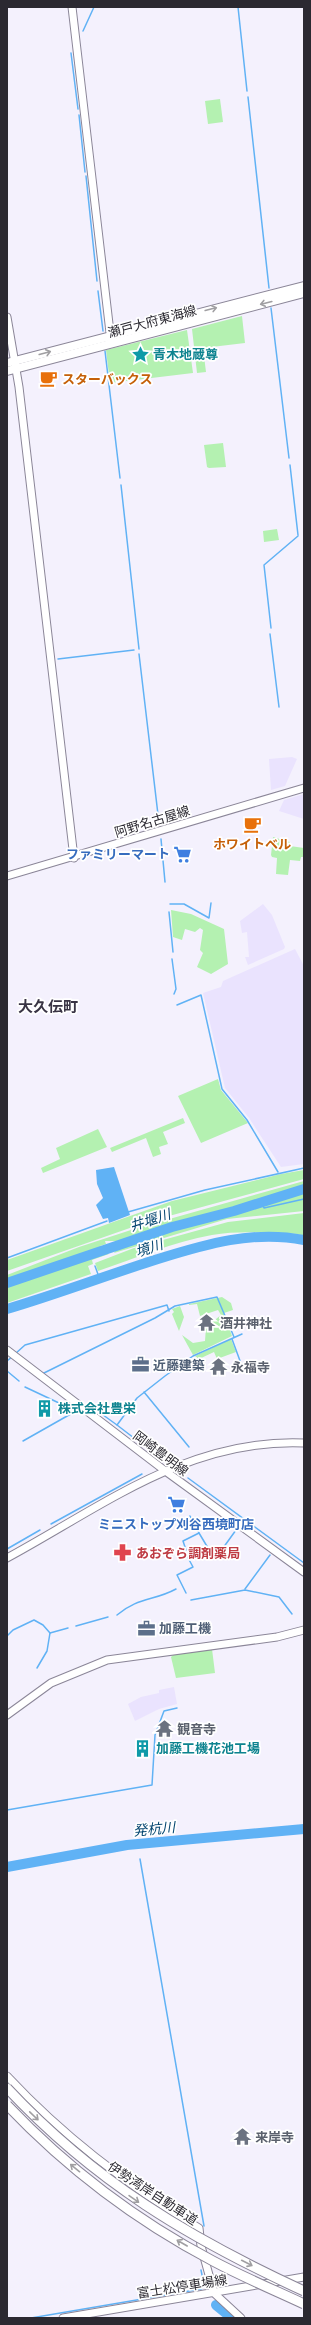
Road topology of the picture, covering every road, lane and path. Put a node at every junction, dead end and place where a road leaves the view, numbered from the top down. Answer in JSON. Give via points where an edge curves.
{"nodes":[{"id":1,"x":72,"y":7,"type":"edge"},
{"id":2,"x":304,"y":286,"type":"edge"},
{"id":3,"x":304,"y":294,"type":"edge"},
{"id":4,"x":7,"y":317,"type":"edge"},
{"id":5,"x":111,"y":339,"type":"junction"},
{"id":6,"x":13,"y":365,"type":"edge"},
{"id":7,"x":7,"y":371,"type":"edge"},
{"id":8,"x":304,"y":788,"type":"edge"},
{"id":9,"x":74,"y":858,"type":"junction"},
{"id":10,"x":7,"y":876,"type":"edge"},
{"id":11,"x":7,"y":1350,"type":"edge"},
{"id":12,"x":304,"y":1443,"type":"edge"},
{"id":13,"x":164,"y":1470,"type":"junction"},
{"id":14,"x":7,"y":1558,"type":"edge"},
{"id":15,"x":304,"y":1572,"type":"edge"},
{"id":16,"x":304,"y":1630,"type":"edge"},
{"id":17,"x":7,"y":1715,"type":"edge"},
{"id":18,"x":7,"y":2076,"type":"edge"},
{"id":19,"x":7,"y":2088,"type":"edge"},
{"id":20,"x":7,"y":2105,"type":"edge"},
{"id":21,"x":304,"y":2277,"type":"edge"},
{"id":22,"x":304,"y":2291,"type":"edge"},
{"id":23,"x":214,"y":2293,"type":"junction"},
{"id":24,"x":304,"y":2304,"type":"edge"},
{"id":25,"x":63,"y":2318,"type":"edge"},
{"id":26,"x":241,"y":2318,"type":"edge"}],
"edges":[{"from":1,"to":5,"type":"street"},
{"from":5,"to":2,"type":"main road","name":"瀬戸大府東海線","one_way":true},
{"from":3,"to":5,"type":"main road","name":"瀬戸大府東海線","one_way":true},
{"from":4,"to":6,"type":"street"},
{"from":5,"to":6,"type":"main road","name":"瀬戸大府東海線"},
{"from":6,"to":7,"type":"main road","name":"瀬戸大府東海線"},
{"from":6,"to":9,"type":"street"},
{"from":8,"to":9,"type":"street","name":"阿野名古屋線"},
{"from":9,"to":10,"type":"street","name":"阿野名古屋線"},
{"from":11,"to":13,"type":"street","name":"岡崎豊明線"},
{"from":12,"to":13,"type":"street","via":[[286,1442],[230,1449]]},
{"from":13,"to":14,"type":"street"},
{"from":13,"to":15,"type":"street","name":"岡崎豊明線"},
{"from":16,"to":17,"type":"street","via":[[277,1637],[107,1660],[51,1683]]},
{"from":18,"to":23,"type":"street","via":[[63,2132],[159,2204],[199,2228],[201,2246]]},
{"from":19,"to":22,"type":"highway","name":"伊勢湾岸自動車道","one_way":true,"bridge":true,"via":[[72,2151],[137,2201],[177,2226]]},
{"from":24,"to":20,"type":"highway","name":"伊勢湾岸自動車道","one_way":true,"bridge":true,"via":[[212,2261],[130,2210],[71,2165]]},
{"from":21,"to":23,"type":"street","name":"富士松停車場線"},
{"from":23,"to":25,"type":"street","name":"富士松停車場線"},
{"from":23,"to":26,"type":"street"}]}
